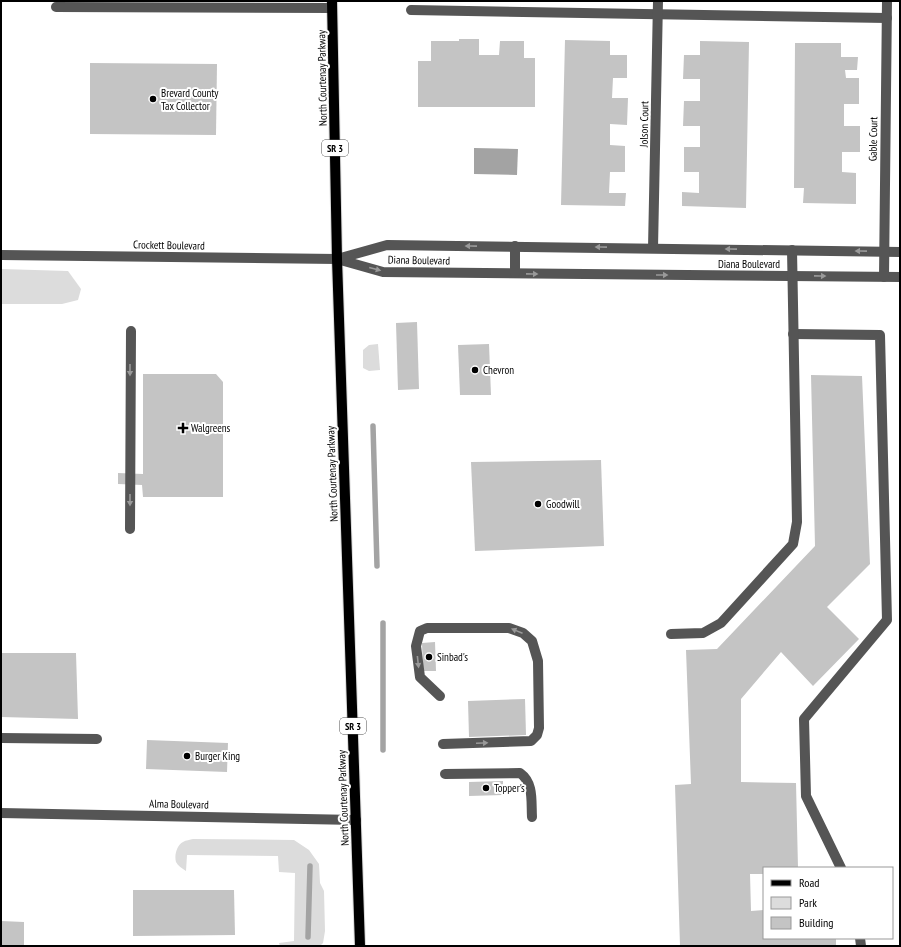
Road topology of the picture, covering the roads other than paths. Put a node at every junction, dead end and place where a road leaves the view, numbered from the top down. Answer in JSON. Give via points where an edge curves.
{"nodes":[{"id":1,"x":658,"y":1,"type":"edge"},
{"id":2,"x":887,"y":1,"type":"edge"},
{"id":3,"x":332,"y":4,"type":"edge"},
{"id":4,"x":56,"y":7,"type":"dead end"},
{"id":5,"x":411,"y":10,"type":"dead end"},
{"id":6,"x":658,"y":14,"type":"junction"},
{"id":7,"x":887,"y":18,"type":"junction"},
{"id":8,"x":515,"y":246,"type":"junction"},
{"id":9,"x":653,"y":248,"type":"junction"},
{"id":10,"x":792,"y":250,"type":"junction"},
{"id":11,"x":884,"y":252,"type":"junction"},
{"id":12,"x":900,"y":252,"type":"edge"},
{"id":13,"x":1,"y":255,"type":"edge"},
{"id":14,"x":337,"y":259,"type":"junction"},
{"id":15,"x":515,"y":273,"type":"junction"},
{"id":16,"x":792,"y":276,"type":"junction"},
{"id":17,"x":884,"y":277,"type":"junction"},
{"id":18,"x":900,"y":278,"type":"edge"},
{"id":19,"x":131,"y":331,"type":"dead end"},
{"id":20,"x":793,"y":334,"type":"junction"},
{"id":21,"x":130,"y":529,"type":"dead end"},
{"id":22,"x":671,"y":634,"type":"dead end"},
{"id":23,"x":440,"y":696,"type":"dead end"},
{"id":24,"x":1,"y":738,"type":"edge"},
{"id":25,"x":97,"y":738,"type":"dead end"},
{"id":26,"x":443,"y":744,"type":"dead end"},
{"id":27,"x":445,"y":774,"type":"dead end"},
{"id":28,"x":1,"y":813,"type":"edge"},
{"id":29,"x":532,"y":817,"type":"dead end"},
{"id":30,"x":356,"y":820,"type":"junction"},
{"id":31,"x":841,"y":867,"type":"edge"},
{"id":32,"x":360,"y":946,"type":"edge"}],
"edges":[{"from":1,"to":6,"type":"street","name":"Jolson Court"},
{"from":2,"to":7,"type":"street","name":"Gable Court"},
{"from":3,"to":4,"type":"street"},
{"from":3,"to":14,"type":"main road","name":"North Courtenay Parkway","number":"SR 3"},
{"from":5,"to":6,"type":"street"},
{"from":6,"to":7,"type":"street"},
{"from":6,"to":9,"type":"street","name":"Jolson Court"},
{"from":7,"to":11,"type":"street","name":"Gable Court"},
{"from":9,"to":8,"type":"street","name":"Diana Boulevard","one_way":true},
{"from":8,"to":14,"type":"street","name":"Diana Boulevard","one_way":true,"via":[[387,245]]},
{"from":8,"to":15,"type":"street"},
{"from":10,"to":9,"type":"street","name":"Diana Boulevard","one_way":true},
{"from":11,"to":10,"type":"street","name":"Diana Boulevard","one_way":true},
{"from":10,"to":16,"type":"street","name":"Diana Boulevard"},
{"from":11,"to":12,"type":"street","name":"Diana Boulevard"},
{"from":11,"to":17,"type":"street","name":"Gable Court"},
{"from":13,"to":14,"type":"street","name":"Crockett Boulevard"},
{"from":14,"to":15,"type":"street","name":"Diana Boulevard","one_way":true,"via":[[383,272]]},
{"from":14,"to":30,"type":"main road","name":"North Courtenay Parkway","number":"SR 3"},
{"from":15,"to":16,"type":"street","name":"Diana Boulevard","one_way":true},
{"from":16,"to":17,"type":"street","name":"Diana Boulevard","one_way":true},
{"from":16,"to":20,"type":"street"},
{"from":17,"to":18,"type":"street","name":"Diana Boulevard"},
{"from":19,"to":21,"type":"street","one_way":true},
{"from":20,"to":22,"type":"street","via":[[797,522],[793,544],[721,623],[703,633]]},
{"from":20,"to":31,"type":"street","via":[[880,335],[887,620],[804,719],[806,796]]},
{"from":26,"to":23,"type":"street","one_way":true,"via":[[531,741],[537,735],[538,661],[532,641],[523,633],[509,628],[427,628],[420,631],[416,646],[420,677]]},
{"from":24,"to":25,"type":"street"},
{"from":27,"to":29,"type":"street","via":[[520,773],[530,785]]},
{"from":28,"to":30,"type":"street","name":"Alma Boulevard"},
{"from":30,"to":32,"type":"main road","name":"North Courtenay Parkway","number":"SR 3"}]}
